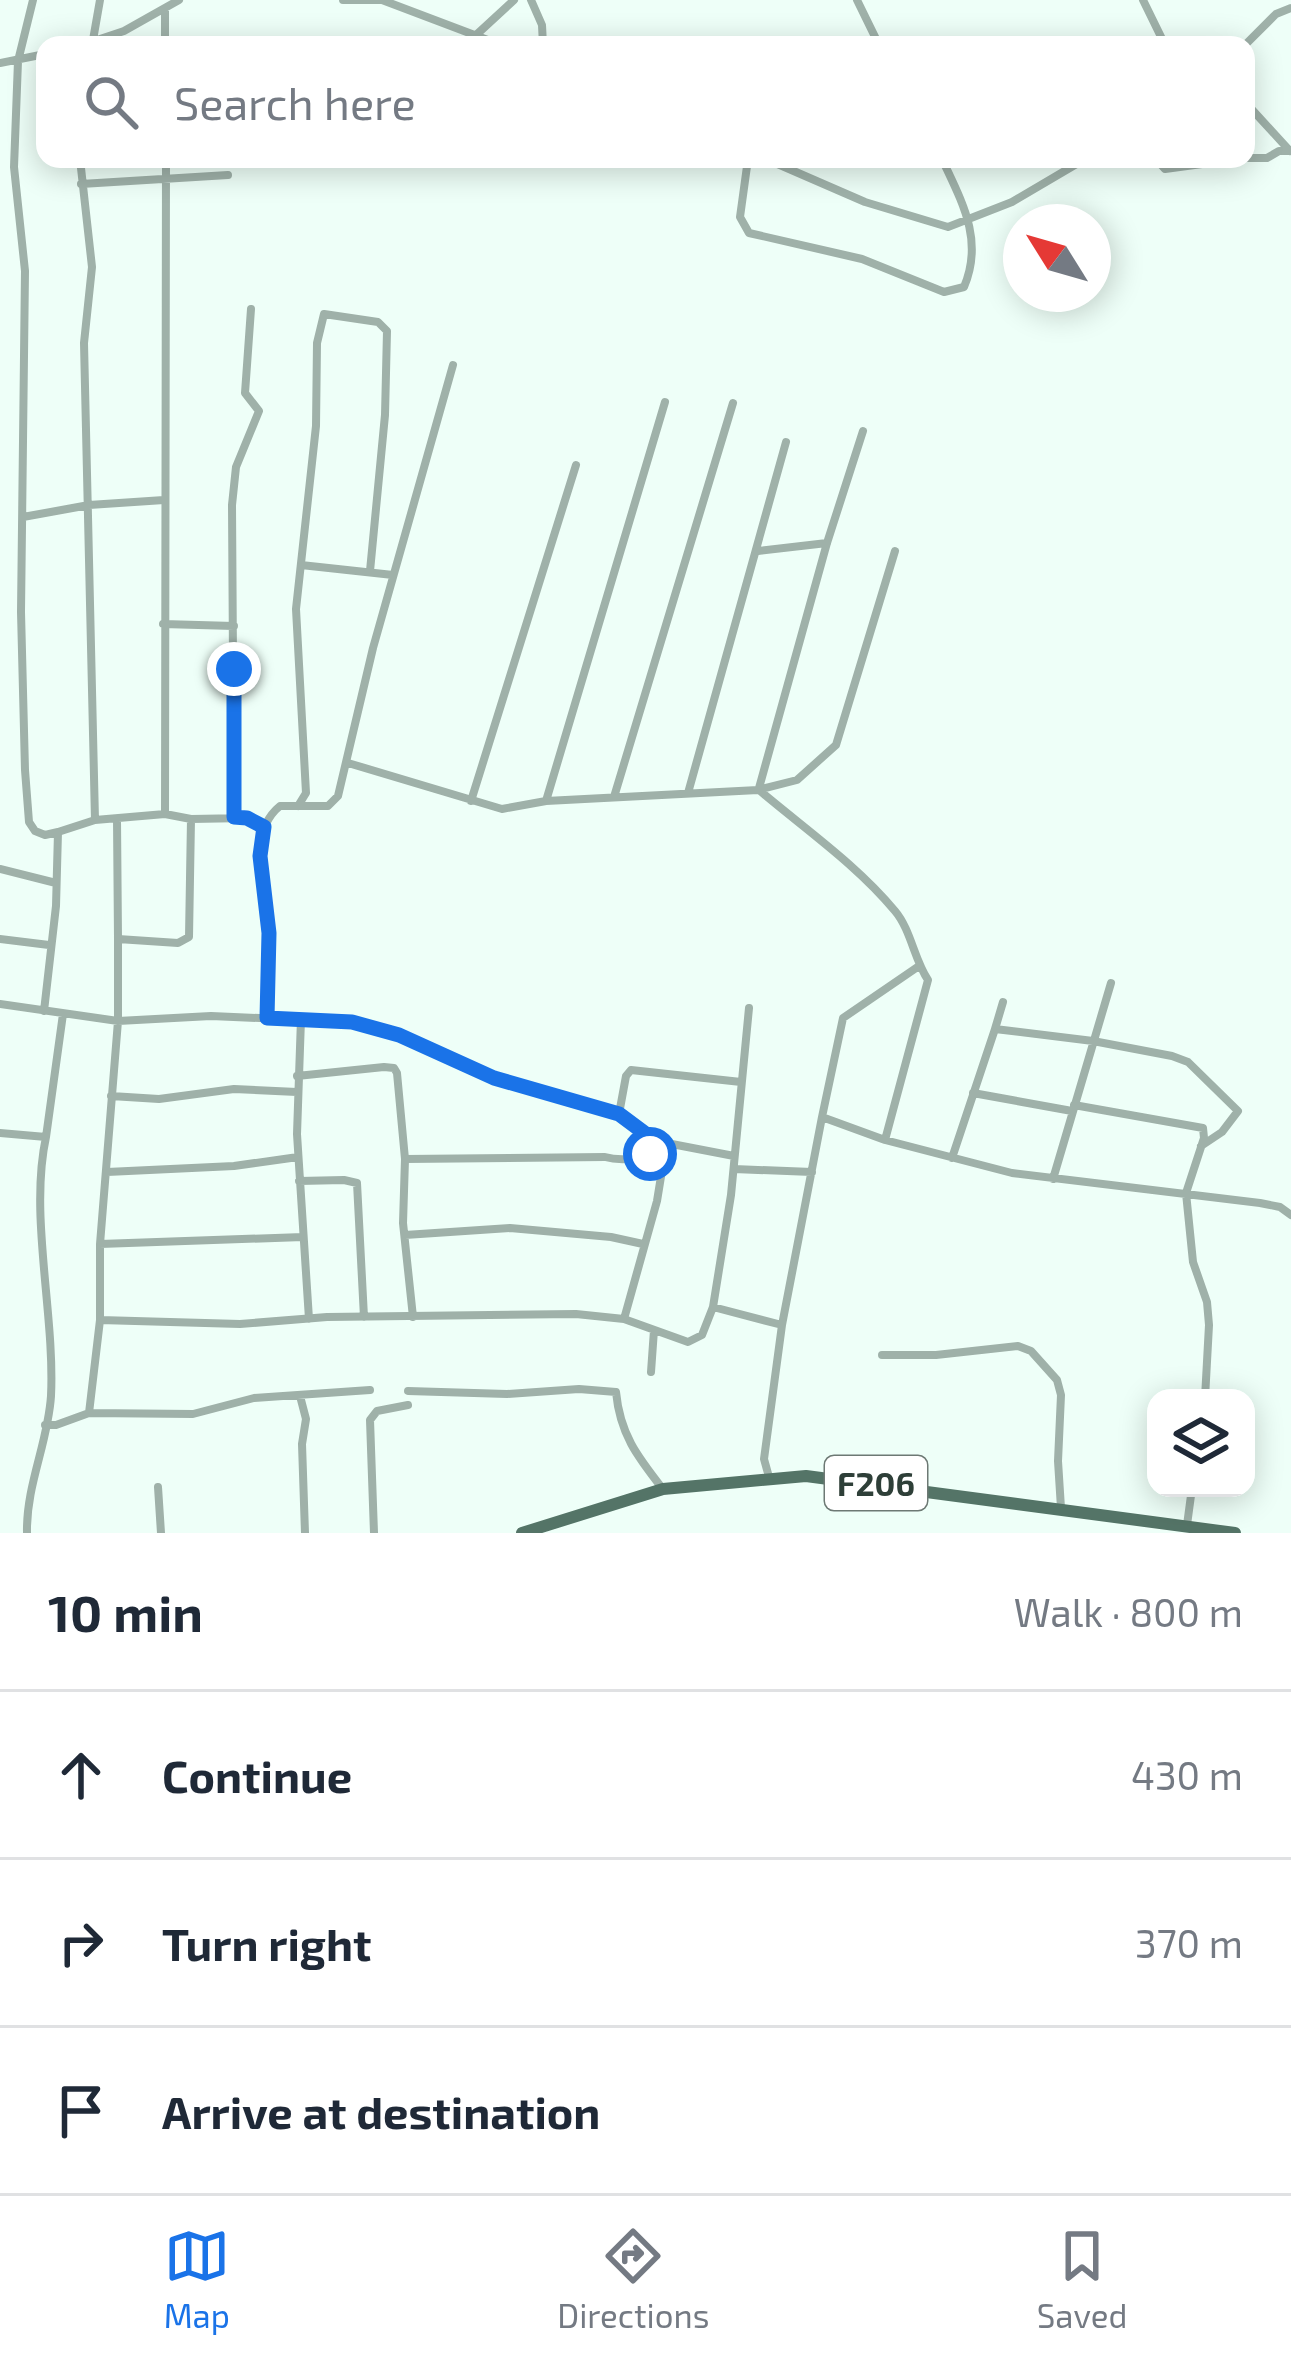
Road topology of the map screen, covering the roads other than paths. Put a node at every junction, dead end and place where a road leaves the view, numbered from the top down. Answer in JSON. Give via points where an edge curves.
{"nodes":[{"id":1,"x":33,"y":0,"type":"edge"},
{"id":2,"x":100,"y":0,"type":"edge"},
{"id":3,"x":179,"y":0,"type":"edge"},
{"id":4,"x":343,"y":0,"type":"edge"},
{"id":5,"x":514,"y":0,"type":"edge"},
{"id":6,"x":531,"y":0,"type":"edge"},
{"id":7,"x":857,"y":0,"type":"edge"},
{"id":8,"x":1142,"y":0,"type":"edge"},
{"id":9,"x":1279,"y":0,"type":"edge"},
{"id":10,"x":1291,"y":8,"type":"edge"},
{"id":11,"x":165,"y":11,"type":"junction"},
{"id":12,"x":1276,"y":14,"type":"junction"},
{"id":13,"x":94,"y":36,"type":"edge"},
{"id":14,"x":107,"y":36,"type":"edge"},
{"id":15,"x":165,"y":36,"type":"edge"},
{"id":16,"x":475,"y":36,"type":"joint"},
{"id":17,"x":543,"y":36,"type":"edge"},
{"id":18,"x":875,"y":36,"type":"edge"},
{"id":19,"x":1160,"y":36,"type":"edge"},
{"id":20,"x":1254,"y":36,"type":"edge"},
{"id":21,"x":36,"y":56,"type":"edge"},
{"id":22,"x":18,"y":61,"type":"junction"},
{"id":23,"x":0,"y":63,"type":"edge"},
{"id":24,"x":1255,"y":113,"type":"edge"},
{"id":25,"x":1290,"y":152,"type":"edge"},
{"id":26,"x":1255,"y":158,"type":"edge"},
{"id":27,"x":0,"y":167,"type":"edge"},
{"id":28,"x":14,"y":167,"type":"junction"},
{"id":29,"x":81,"y":168,"type":"edge"},
{"id":30,"x":166,"y":168,"type":"edge"},
{"id":31,"x":747,"y":168,"type":"edge"},
{"id":32,"x":787,"y":168,"type":"edge"},
{"id":33,"x":946,"y":168,"type":"edge"},
{"id":34,"x":1070,"y":168,"type":"edge"},
{"id":35,"x":228,"y":175,"type":"dead end"},
{"id":36,"x":166,"y":179,"type":"junction"},
{"id":37,"x":82,"y":184,"type":"junction"},
{"id":38,"x":970,"y":218,"type":"junction"},
{"id":39,"x":251,"y":309,"type":"dead end"},
{"id":40,"x":453,"y":365,"type":"dead end"},
{"id":41,"x":665,"y":402,"type":"dead end"},
{"id":42,"x":733,"y":403,"type":"dead end"},
{"id":43,"x":863,"y":431,"type":"dead end"},
{"id":44,"x":786,"y":442,"type":"dead end"},
{"id":45,"x":576,"y":465,"type":"dead end"},
{"id":46,"x":164,"y":500,"type":"junction"},
{"id":47,"x":89,"y":506,"type":"junction"},
{"id":48,"x":23,"y":517,"type":"junction"},
{"id":49,"x":827,"y":543,"type":"junction"},
{"id":50,"x":895,"y":550,"type":"dead end"},
{"id":51,"x":757,"y":551,"type":"junction"},
{"id":52,"x":301,"y":566,"type":"junction"},
{"id":53,"x":370,"y":571,"type":"junction"},
{"id":54,"x":393,"y":575,"type":"junction"},
{"id":55,"x":163,"y":624,"type":"junction"},
{"id":56,"x":234,"y":626,"type":"junction"},
{"id":57,"x":348,"y":764,"type":"junction"},
{"id":58,"x":758,"y":790,"type":"junction"},
{"id":59,"x":688,"y":793,"type":"junction"},
{"id":60,"x":614,"y":797,"type":"junction"},
{"id":61,"x":472,"y":801,"type":"junction"},
{"id":62,"x":546,"y":801,"type":"junction"},
{"id":63,"x":298,"y":806,"type":"junction"},
{"id":64,"x":165,"y":814,"type":"junction"},
{"id":65,"x":234,"y":817,"type":"junction"},
{"id":66,"x":117,"y":819,"type":"junction"},
{"id":67,"x":191,"y":819,"type":"junction"},
{"id":68,"x":94,"y":820,"type":"junction"},
{"id":69,"x":264,"y":827,"type":"junction"},
{"id":70,"x":58,"y":832,"type":"junction"},
{"id":71,"x":0,"y":869,"type":"edge"},
{"id":72,"x":56,"y":883,"type":"junction"},
{"id":73,"x":0,"y":939,"type":"edge"},
{"id":74,"x":118,"y":939,"type":"junction"},
{"id":75,"x":50,"y":945,"type":"junction"},
{"id":76,"x":919,"y":966,"type":"junction"},
{"id":77,"x":1112,"y":983,"type":"dead end"},
{"id":78,"x":1003,"y":1001,"type":"dead end"},
{"id":79,"x":0,"y":1004,"type":"edge"},
{"id":80,"x":749,"y":1008,"type":"dead end"},
{"id":81,"x":44,"y":1011,"type":"junction"},
{"id":82,"x":63,"y":1014,"type":"junction"},
{"id":83,"x":267,"y":1018,"type":"junction"},
{"id":84,"x":302,"y":1019,"type":"junction"},
{"id":85,"x":118,"y":1022,"type":"junction"},
{"id":86,"x":995,"y":1029,"type":"junction"},
{"id":87,"x":1093,"y":1041,"type":"junction"},
{"id":88,"x":297,"y":1076,"type":"junction"},
{"id":89,"x":741,"y":1082,"type":"junction"},
{"id":90,"x":297,"y":1092,"type":"junction"},
{"id":91,"x":973,"y":1093,"type":"junction"},
{"id":92,"x":111,"y":1096,"type":"junction"},
{"id":93,"x":1073,"y":1108,"type":"junction"},
{"id":94,"x":619,"y":1114,"type":"junction"},
{"id":95,"x":823,"y":1118,"type":"junction"},
{"id":96,"x":0,"y":1133,"type":"edge"},
{"id":97,"x":46,"y":1137,"type":"junction"},
{"id":98,"x":885,"y":1140,"type":"junction"},
{"id":99,"x":667,"y":1146,"type":"junction"},
{"id":100,"x":1201,"y":1146,"type":"junction"},
{"id":101,"x":734,"y":1156,"type":"junction"},
{"id":102,"x":298,"y":1157,"type":"junction"},
{"id":103,"x":952,"y":1157,"type":"junction"},
{"id":104,"x":406,"y":1160,"type":"junction"},
{"id":105,"x":734,"y":1168,"type":"junction"},
{"id":106,"x":107,"y":1172,"type":"junction"},
{"id":107,"x":812,"y":1172,"type":"junction"},
{"id":108,"x":1053,"y":1179,"type":"junction"},
{"id":109,"x":299,"y":1181,"type":"junction"},
{"id":110,"x":1186,"y":1193,"type":"junction"},
{"id":111,"x":1291,"y":1216,"type":"edge"},
{"id":112,"x":404,"y":1235,"type":"junction"},
{"id":113,"x":303,"y":1237,"type":"junction"},
{"id":114,"x":100,"y":1244,"type":"junction"},
{"id":115,"x":644,"y":1244,"type":"junction"},
{"id":116,"x":713,"y":1307,"type":"junction"},
{"id":117,"x":364,"y":1317,"type":"junction"},
{"id":118,"x":413,"y":1317,"type":"junction"},
{"id":119,"x":309,"y":1319,"type":"junction"},
{"id":120,"x":624,"y":1319,"type":"junction"},
{"id":121,"x":100,"y":1320,"type":"junction"},
{"id":122,"x":782,"y":1325,"type":"junction"},
{"id":123,"x":654,"y":1330,"type":"junction"},
{"id":124,"x":882,"y":1355,"type":"dead end"},
{"id":125,"x":651,"y":1372,"type":"dead end"},
{"id":126,"x":1205,"y":1389,"type":"edge"},
{"id":127,"x":370,"y":1390,"type":"dead end"},
{"id":128,"x":408,"y":1391,"type":"dead end"},
{"id":129,"x":300,"y":1396,"type":"junction"},
{"id":130,"x":408,"y":1405,"type":"dead end"},
{"id":131,"x":89,"y":1413,"type":"junction"},
{"id":132,"x":45,"y":1425,"type":"junction"},
{"id":133,"x":769,"y":1477,"type":"junction"},
{"id":134,"x":158,"y":1487,"type":"dead end"},
{"id":135,"x":663,"y":1489,"type":"junction"},
{"id":136,"x":1191,"y":1497,"type":"edge"},
{"id":137,"x":1061,"y":1508,"type":"junction"},
{"id":138,"x":1187,"y":1526,"type":"junction"},
{"id":139,"x":530,"y":1532,"type":"edge"},
{"id":140,"x":27,"y":1533,"type":"edge"},
{"id":141,"x":161,"y":1533,"type":"edge"},
{"id":142,"x":305,"y":1533,"type":"edge"},
{"id":143,"x":374,"y":1533,"type":"edge"},
{"id":144,"x":1235,"y":1533,"type":"edge"}],
"edges":[{"from":1,"to":22,"type":"street"},
{"from":2,"to":13,"type":"street"},
{"from":3,"to":11,"type":"street"},
{"from":4,"to":16,"type":"street","via":[[382,0]]},
{"from":5,"to":16,"type":"street"},
{"from":6,"to":17,"type":"street"},
{"from":7,"to":18,"type":"street"},
{"from":8,"to":19,"type":"street"},
{"from":9,"to":12,"type":"street"},
{"from":10,"to":12,"type":"street"},
{"from":11,"to":14,"type":"street"},
{"from":11,"to":15,"type":"street"},
{"from":12,"to":20,"type":"street"},
{"from":21,"to":22,"type":"street"},
{"from":22,"to":23,"type":"street"},
{"from":22,"to":28,"type":"street"},
{"from":24,"to":25,"type":"street"},
{"from":25,"to":26,"type":"street"},
{"from":27,"to":28,"type":"street"},
{"from":28,"to":48,"type":"street","via":[[25,272]]},
{"from":29,"to":37,"type":"street"},
{"from":30,"to":36,"type":"street"},
{"from":31,"to":38,"type":"street","via":[[740,217],[749,233],[862,260],[944,292],[960,291],[973,266]]},
{"from":32,"to":38,"type":"street","via":[[947,227]]},
{"from":33,"to":38,"type":"street"},
{"from":34,"to":38,"type":"street"},
{"from":35,"to":36,"type":"street"},
{"from":36,"to":37,"type":"street"},
{"from":36,"to":46,"type":"street"},
{"from":37,"to":47,"type":"street","via":[[92,267],[84,343]]},
{"from":39,"to":56,"type":"street","via":[[245,393],[259,411],[234,474]]},
{"from":40,"to":54,"type":"street"},
{"from":41,"to":62,"type":"street"},
{"from":42,"to":60,"type":"street"},
{"from":43,"to":49,"type":"street"},
{"from":44,"to":51,"type":"street"},
{"from":45,"to":61,"type":"street"},
{"from":46,"to":47,"type":"street"},
{"from":46,"to":55,"type":"street"},
{"from":47,"to":48,"type":"street"},
{"from":47,"to":68,"type":"street"},
{"from":48,"to":70,"type":"street","via":[[26,806],[35,832]]},
{"from":49,"to":51,"type":"street"},
{"from":49,"to":58,"type":"street"},
{"from":50,"to":58,"type":"street","via":[[836,746],[797,780]]},
{"from":51,"to":59,"type":"street"},
{"from":52,"to":53,"type":"street"},
{"from":52,"to":53,"type":"street","via":[[325,314],[378,322],[387,331]]},
{"from":52,"to":63,"type":"street","via":[[296,642],[306,793]]},
{"from":53,"to":54,"type":"street"},
{"from":54,"to":57,"type":"street"},
{"from":55,"to":56,"type":"street"},
{"from":55,"to":64,"type":"street"},
{"from":56,"to":65,"type":"street"},
{"from":57,"to":61,"type":"street"},
{"from":57,"to":63,"type":"street","via":[[333,802]]},
{"from":58,"to":59,"type":"street"},
{"from":58,"to":76,"type":"street","via":[[899,915]]},
{"from":59,"to":60,"type":"street"},
{"from":60,"to":62,"type":"street"},
{"from":61,"to":62,"type":"street","via":[[502,809]]},
{"from":63,"to":69,"type":"street","via":[[274,810]]},
{"from":64,"to":66,"type":"street"},
{"from":64,"to":67,"type":"street"},
{"from":65,"to":67,"type":"street"},
{"from":65,"to":69,"type":"street"},
{"from":66,"to":68,"type":"street"},
{"from":66,"to":74,"type":"street"},
{"from":67,"to":74,"type":"street","via":[[189,937]]},
{"from":68,"to":70,"type":"street"},
{"from":69,"to":83,"type":"street"},
{"from":70,"to":72,"type":"street"},
{"from":71,"to":72,"type":"street"},
{"from":72,"to":75,"type":"street"},
{"from":73,"to":75,"type":"street"},
{"from":74,"to":85,"type":"street"},
{"from":75,"to":81,"type":"street"},
{"from":76,"to":95,"type":"street","via":[[843,1018]]},
{"from":76,"to":98,"type":"street","via":[[928,980]]},
{"from":77,"to":87,"type":"street"},
{"from":78,"to":86,"type":"street"},
{"from":79,"to":81,"type":"street"},
{"from":80,"to":89,"type":"street"},
{"from":81,"to":82,"type":"street"},
{"from":82,"to":85,"type":"street"},
{"from":82,"to":97,"type":"street"},
{"from":83,"to":84,"type":"street"},
{"from":83,"to":85,"type":"street"},
{"from":84,"to":88,"type":"street"},
{"from":84,"to":94,"type":"street","via":[[399,1035],[494,1078]]},
{"from":85,"to":92,"type":"street"},
{"from":86,"to":87,"type":"street"},
{"from":86,"to":91,"type":"street"},
{"from":87,"to":93,"type":"street"},
{"from":87,"to":100,"type":"street","via":[[1188,1062],[1217,1090],[1238,1112]]},
{"from":88,"to":90,"type":"street"},
{"from":88,"to":104,"type":"street","via":[[394,1068]]},
{"from":89,"to":94,"type":"street","via":[[637,1069],[626,1076]]},
{"from":89,"to":101,"type":"street"},
{"from":90,"to":92,"type":"street"},
{"from":90,"to":102,"type":"street"},
{"from":91,"to":93,"type":"street"},
{"from":91,"to":103,"type":"street"},
{"from":92,"to":106,"type":"street"},
{"from":93,"to":100,"type":"street","via":[[1192,1123],[1203,1128]]},
{"from":93,"to":108,"type":"street"},
{"from":94,"to":99,"type":"street"},
{"from":95,"to":98,"type":"street"},
{"from":95,"to":107,"type":"street"},
{"from":96,"to":97,"type":"street"},
{"from":97,"to":132,"type":"street"},
{"from":98,"to":103,"type":"street"},
{"from":99,"to":101,"type":"street"},
{"from":99,"to":104,"type":"street","via":[[617,1161]]},
{"from":99,"to":115,"type":"street"},
{"from":100,"to":110,"type":"street"},
{"from":101,"to":105,"type":"street"},
{"from":102,"to":106,"type":"street"},
{"from":102,"to":109,"type":"street"},
{"from":103,"to":108,"type":"street"},
{"from":104,"to":112,"type":"street"},
{"from":105,"to":107,"type":"street"},
{"from":105,"to":116,"type":"street"},
{"from":106,"to":114,"type":"street"},
{"from":107,"to":122,"type":"street"},
{"from":108,"to":110,"type":"street"},
{"from":109,"to":113,"type":"street"},
{"from":109,"to":117,"type":"street","via":[[357,1184]]},
{"from":110,"to":111,"type":"street","via":[[1280,1207]]},
{"from":110,"to":126,"type":"street","via":[[1193,1262],[1207,1302]]},
{"from":112,"to":115,"type":"street","via":[[510,1228]]},
{"from":112,"to":118,"type":"street"},
{"from":113,"to":114,"type":"street"},
{"from":113,"to":119,"type":"street"},
{"from":114,"to":121,"type":"street"},
{"from":115,"to":120,"type":"street"},
{"from":116,"to":122,"type":"street"},
{"from":116,"to":123,"type":"street","via":[[694,1342]]},
{"from":117,"to":118,"type":"street"},
{"from":117,"to":119,"type":"street"},
{"from":118,"to":120,"type":"street"},
{"from":119,"to":121,"type":"street"},
{"from":120,"to":123,"type":"street"},
{"from":121,"to":131,"type":"street"},
{"from":122,"to":133,"type":"street","via":[[764,1459]]},
{"from":123,"to":125,"type":"street"},
{"from":124,"to":137,"type":"street","via":[[1031,1351],[1061,1395]]},
{"from":127,"to":129,"type":"street"},
{"from":128,"to":135,"type":"street","via":[[616,1392],[624,1434]]},
{"from":129,"to":131,"type":"street","via":[[193,1414]]},
{"from":129,"to":142,"type":"street"},
{"from":130,"to":143,"type":"street","via":[[370,1420]]},
{"from":131,"to":132,"type":"street"},
{"from":132,"to":140,"type":"street"},
{"from":133,"to":135,"type":"main road","number":"F206"},
{"from":133,"to":137,"type":"main road","number":"F206","via":[[848,1479]]},
{"from":134,"to":141,"type":"street"},
{"from":135,"to":139,"type":"main road","number":"F206"},
{"from":136,"to":138,"type":"street"},
{"from":137,"to":138,"type":"main road","number":"F206"},
{"from":138,"to":144,"type":"main road","number":"F206"}]}
